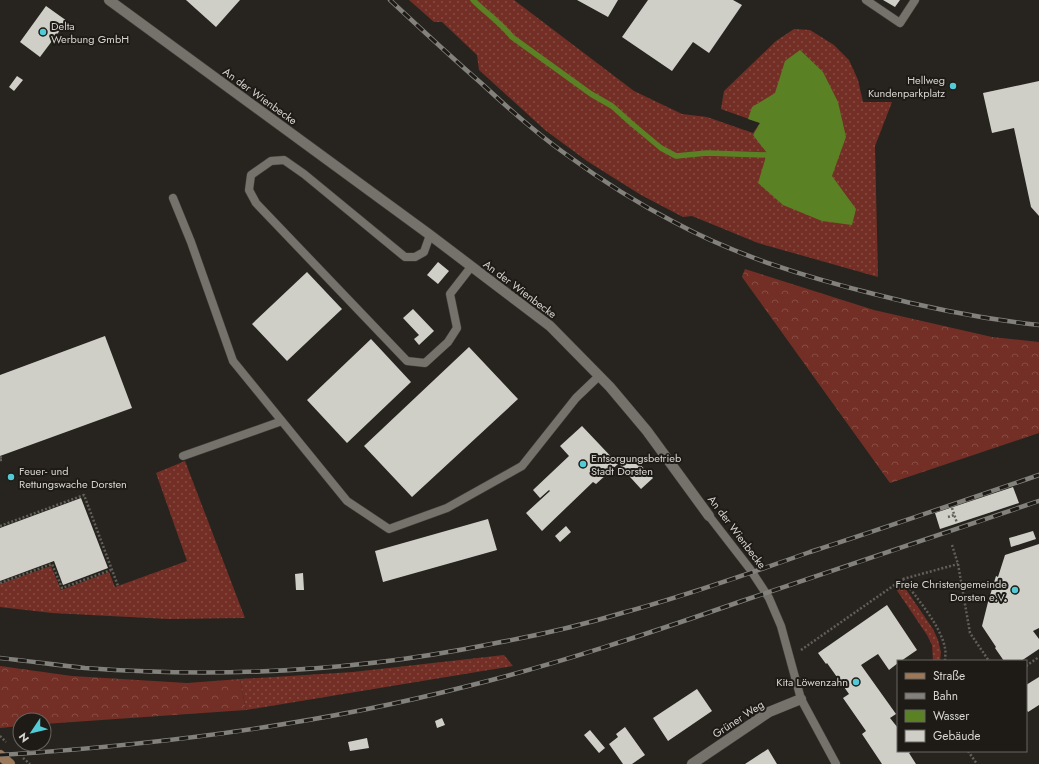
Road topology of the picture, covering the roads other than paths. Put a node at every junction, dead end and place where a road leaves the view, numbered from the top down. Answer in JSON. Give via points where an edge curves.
{"nodes":[{"id":1,"x":109,"y":0,"type":"edge"},
{"id":2,"x":866,"y":0,"type":"edge"},
{"id":3,"x":915,"y":0,"type":"edge"},
{"id":4,"x":173,"y":198,"type":"dead end"},
{"id":5,"x":430,"y":236,"type":"junction"},
{"id":6,"x":471,"y":267,"type":"junction"},
{"id":7,"x":599,"y":376,"type":"junction"},
{"id":8,"x":282,"y":421,"type":"junction"},
{"id":9,"x":183,"y":456,"type":"dead end"},
{"id":10,"x":709,"y":516,"type":"joint"},
{"id":11,"x":801,"y":699,"type":"junction"},
{"id":12,"x":0,"y":755,"type":"edge"},
{"id":13,"x":10,"y":764,"type":"edge"},
{"id":14,"x":692,"y":764,"type":"edge"},
{"id":15,"x":836,"y":764,"type":"edge"}],
"edges":[{"from":1,"to":5,"type":"street","name":"An der Wienbecke"},
{"from":2,"to":3,"type":"lane","via":[[900,23]]},
{"from":4,"to":8,"type":"lane","via":[[234,361]]},
{"from":5,"to":6,"type":"street","name":"An der Wienbecke"},
{"from":5,"to":6,"type":"lane","via":[[424,252],[415,258],[405,257],[284,160],[270,161],[251,175],[249,190],[256,203],[407,361],[425,363],[448,342],[457,328],[450,294]]},
{"from":6,"to":7,"type":"street","name":"An der Wienbecke","via":[[550,326]]},
{"from":7,"to":8,"type":"lane","via":[[576,398],[522,466],[447,508],[389,529],[347,501]]},
{"from":7,"to":10,"type":"street","name":"An der Wienbecke","via":[[647,431]]},
{"from":8,"to":9,"type":"lane"},
{"from":10,"to":11,"type":"lane","name":"An der Wienbecke","via":[[769,598],[781,626]]},
{"from":11,"to":14,"type":"street","name":"Grüner Weg","via":[[769,712]]},
{"from":11,"to":15,"type":"lane","name":"An der Wienbecke"},
{"from":12,"to":13,"type":"street"}]}
